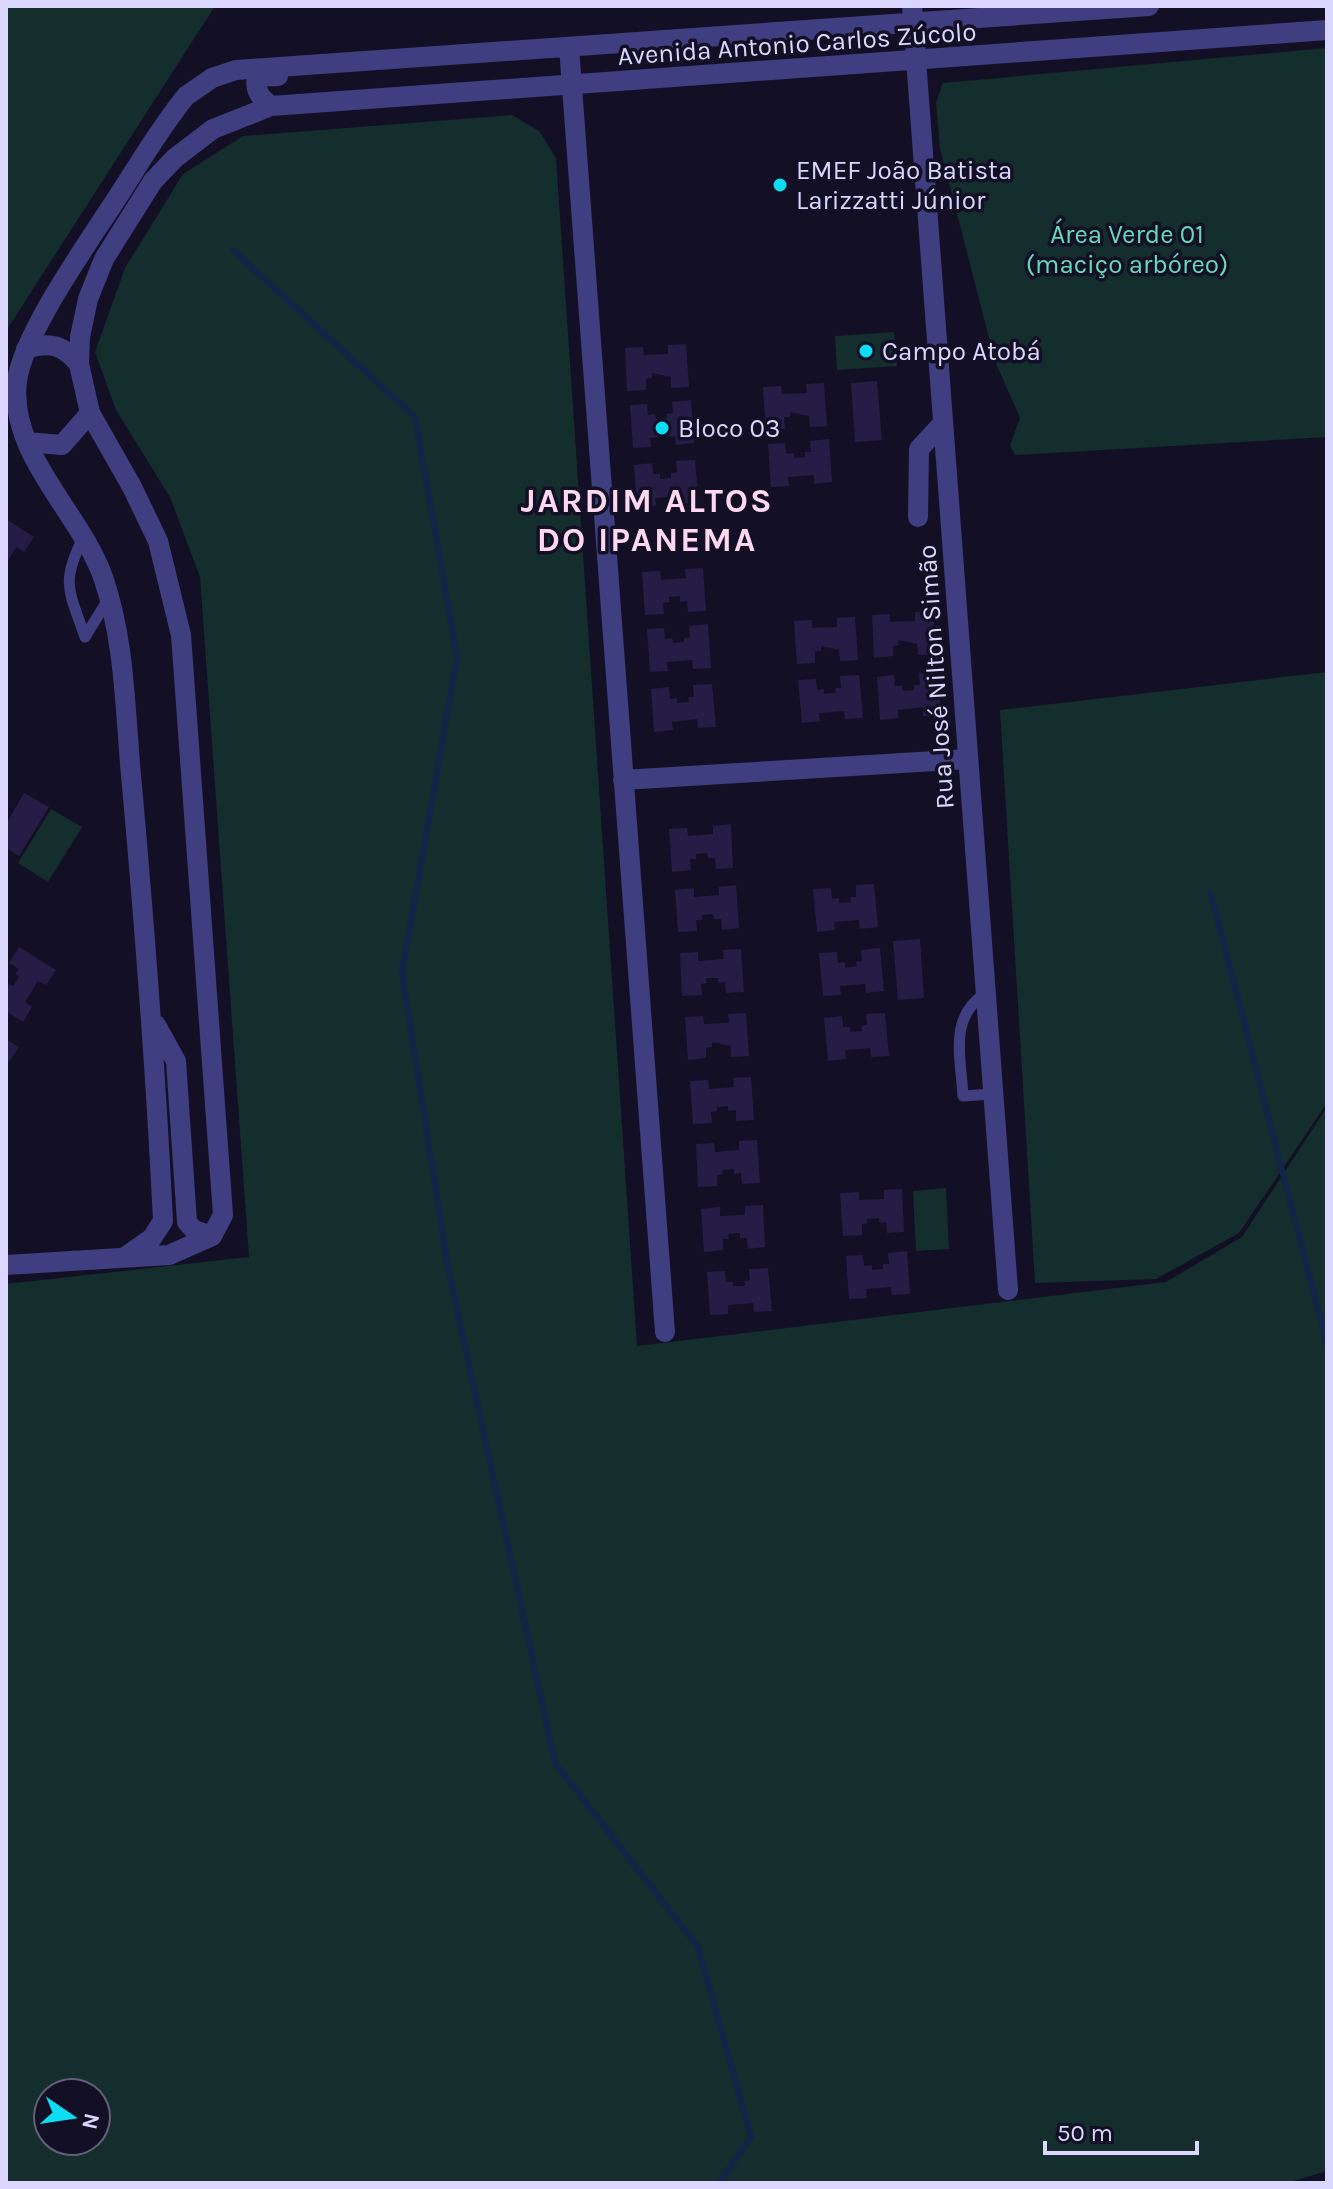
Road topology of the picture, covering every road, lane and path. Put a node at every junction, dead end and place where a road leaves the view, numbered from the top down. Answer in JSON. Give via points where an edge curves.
{"nodes":[{"id":1,"x":1149,"y":6,"type":"edge"},
{"id":2,"x":912,"y":15,"type":"edge"},
{"id":3,"x":1327,"y":30,"type":"edge"},
{"id":4,"x":569,"y":47,"type":"junction"},
{"id":5,"x":423,"y":58,"type":"junction"},
{"id":6,"x":916,"y":61,"type":"junction"},
{"id":7,"x":571,"y":86,"type":"junction"},
{"id":8,"x":271,"y":106,"type":"junction"},
{"id":9,"x":26,"y":349,"type":"junction"},
{"id":10,"x":79,"y":364,"type":"junction"},
{"id":11,"x":11,"y":398,"type":"edge"},
{"id":12,"x":90,"y":413,"type":"junction"},
{"id":13,"x":943,"y":423,"type":"junction"},
{"id":14,"x":27,"y":442,"type":"junction"},
{"id":15,"x":918,"y":517,"type":"dead end"},
{"id":16,"x":84,"y":536,"type":"junction"},
{"id":17,"x":109,"y":598,"type":"junction"},
{"id":18,"x":968,"y":759,"type":"junction"},
{"id":19,"x":623,"y":780,"type":"junction"},
{"id":20,"x":986,"y":993,"type":"junction"},
{"id":21,"x":154,"y":1021,"type":"junction"},
{"id":22,"x":993,"y":1094,"type":"junction"},
{"id":23,"x":212,"y":1236,"type":"junction"},
{"id":24,"x":125,"y":1257,"type":"junction"},
{"id":25,"x":6,"y":1265,"type":"edge"},
{"id":26,"x":1008,"y":1290,"type":"dead end"},
{"id":27,"x":665,"y":1332,"type":"dead end"}],
"edges":[{"from":1,"to":2,"type":"street","name":"Avenida Antonio Carlos Zúcolo"},
{"from":2,"to":4,"type":"street","name":"Avenida Antonio Carlos Zúcolo"},
{"from":2,"to":6,"type":"street","name":"Rua José Nilton Simão"},
{"from":3,"to":6,"type":"street","name":"Avenida Antonio Carlos Zúcolo"},
{"from":4,"to":5,"type":"street","name":"Avenida Antonio Carlos Zúcolo"},
{"from":4,"to":7,"type":"street"},
{"from":5,"to":8,"type":"street","name":"Avenida Antonio Carlos Zúcolo","via":[[408,67],[257,77],[256,91]]},
{"from":5,"to":9,"type":"street","name":"Avenida Antonio Carlos Zúcolo","via":[[236,70],[198,86],[161,130]]},
{"from":6,"to":7,"type":"street","name":"Avenida Antonio Carlos Zúcolo"},
{"from":6,"to":13,"type":"street","name":"Rua José Nilton Simão"},
{"from":7,"to":8,"type":"street","name":"Avenida Antonio Carlos Zúcolo"},
{"from":7,"to":19,"type":"street"},
{"from":8,"to":10,"type":"street","name":"Avenida Antonio Carlos Zúcolo","via":[[213,129],[153,181],[104,259],[88,299]]},
{"from":9,"to":10,"type":"street","via":[[49,343]]},
{"from":9,"to":11,"type":"street"},
{"from":10,"to":12,"type":"street"},
{"from":11,"to":14,"type":"street"},
{"from":12,"to":14,"type":"street","via":[[62,445]]},
{"from":12,"to":23,"type":"street","via":[[158,541],[181,635],[225,1201]]},
{"from":13,"to":15,"type":"street","via":[[919,449]]},
{"from":13,"to":18,"type":"street","name":"Rua José Nilton Simão"},
{"from":14,"to":16,"type":"street"},
{"from":16,"to":17,"type":"street"},
{"from":16,"to":17,"type":"lane","via":[[71,563],[68,586],[85,637]]},
{"from":17,"to":21,"type":"street","via":[[122,668]]},
{"from":18,"to":19,"type":"street"},
{"from":18,"to":20,"type":"street","name":"Rua José Nilton Simão"},
{"from":19,"to":27,"type":"street"},
{"from":20,"to":22,"type":"street","name":"Rua José Nilton Simão"},
{"from":20,"to":22,"type":"lane","via":[[970,1003],[960,1024],[963,1096]]},
{"from":21,"to":23,"type":"street","via":[[176,1061],[187,1222]]},
{"from":21,"to":24,"type":"street","via":[[163,1221],[152,1238]]},
{"from":22,"to":26,"type":"street","name":"Rua José Nilton Simão"},
{"from":23,"to":24,"type":"street","via":[[169,1255]]},
{"from":24,"to":25,"type":"street"}]}
